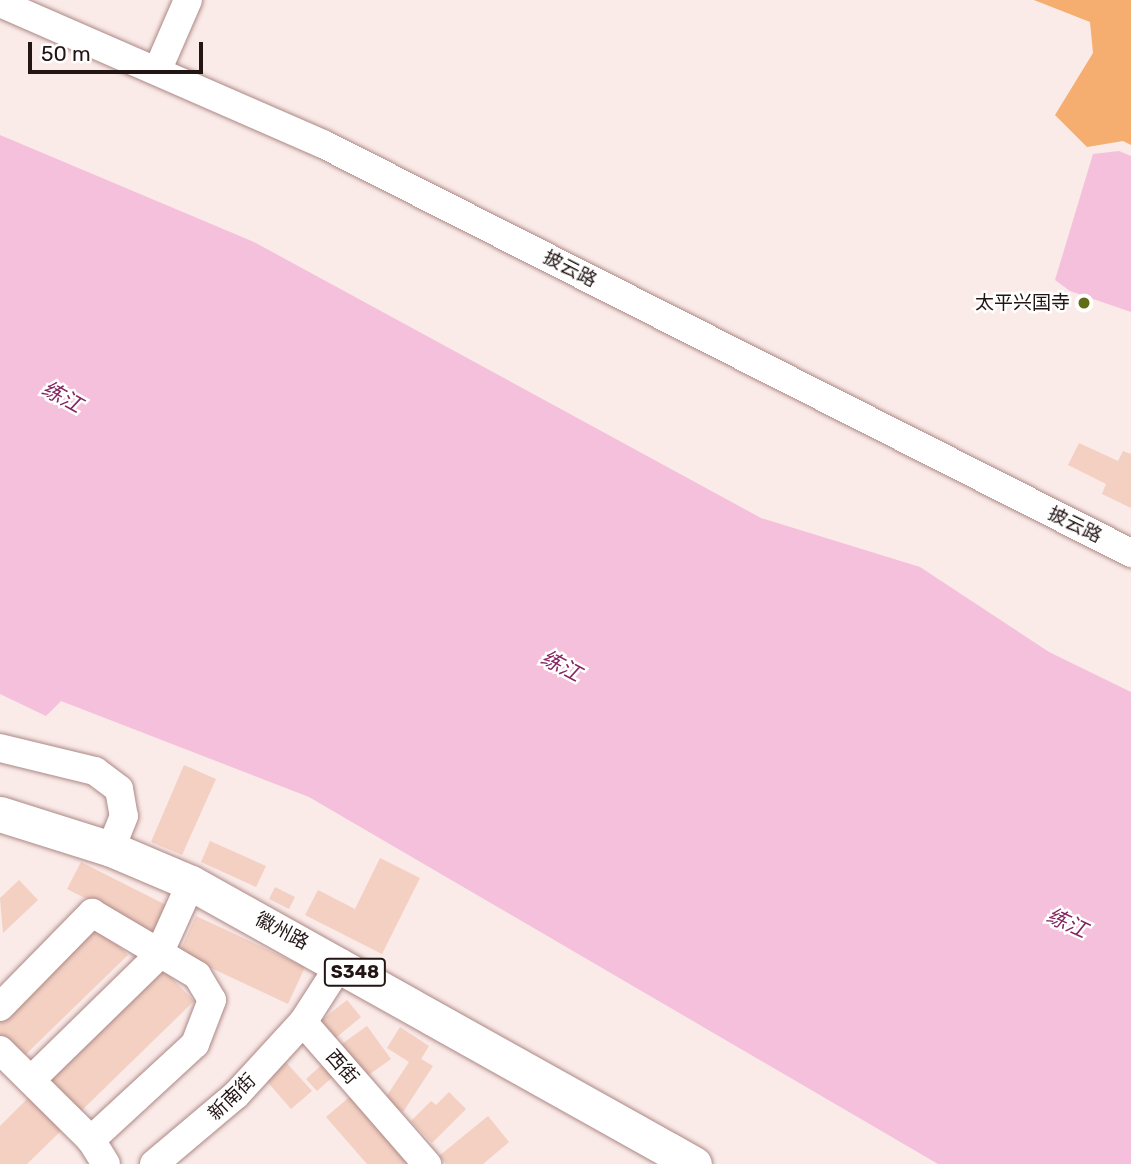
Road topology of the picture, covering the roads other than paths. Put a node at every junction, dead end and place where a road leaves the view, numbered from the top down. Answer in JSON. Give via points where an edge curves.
{"nodes":[{"id":1,"x":188,"y":0,"type":"edge"},
{"id":2,"x":0,"y":3,"type":"edge"},
{"id":3,"x":158,"y":69,"type":"junction"},
{"id":4,"x":1131,"y":553,"type":"edge"},
{"id":5,"x":0,"y":748,"type":"edge"},
{"id":6,"x":0,"y":814,"type":"edge"},
{"id":7,"x":111,"y":849,"type":"junction"},
{"id":8,"x":191,"y":883,"type":"junction"},
{"id":9,"x":160,"y":953,"type":"junction"},
{"id":10,"x":341,"y":963,"type":"junction"},
{"id":11,"x":0,"y":1007,"type":"edge"},
{"id":12,"x":303,"y":1022,"type":"junction"},
{"id":13,"x":0,"y":1050,"type":"edge"},
{"id":14,"x":31,"y":1080,"type":"junction"},
{"id":15,"x":91,"y":1140,"type":"junction"},
{"id":16,"x":106,"y":1164,"type":"edge"},
{"id":17,"x":154,"y":1164,"type":"edge"},
{"id":18,"x":427,"y":1164,"type":"edge"},
{"id":19,"x":694,"y":1164,"type":"edge"}],
"edges":[{"from":1,"to":3,"type":"street"},
{"from":2,"to":3,"type":"street","name":"披云路"},
{"from":3,"to":4,"type":"street","name":"披云路","via":[[411,187]]},
{"from":5,"to":7,"type":"street","via":[[95,771],[119,789],[124,816]]},
{"from":6,"to":7,"type":"main road","name":"徽州路","number":"S348"},
{"from":7,"to":8,"type":"main road","name":"徽州路","number":"S348"},
{"from":8,"to":9,"type":"street"},
{"from":8,"to":10,"type":"main road","name":"徽州路","number":"S348"},
{"from":9,"to":11,"type":"street","via":[[92,913]]},
{"from":9,"to":14,"type":"street"},
{"from":9,"to":15,"type":"street","via":[[197,975],[212,1000],[195,1044]]},
{"from":10,"to":12,"type":"street"},
{"from":10,"to":19,"type":"main road","name":"徽州路","number":"S348"},
{"from":12,"to":17,"type":"street","name":"新南街","via":[[236,1095]]},
{"from":12,"to":18,"type":"street","name":"西街"},
{"from":13,"to":14,"type":"street"},
{"from":14,"to":15,"type":"street"},
{"from":15,"to":16,"type":"street"}]}
